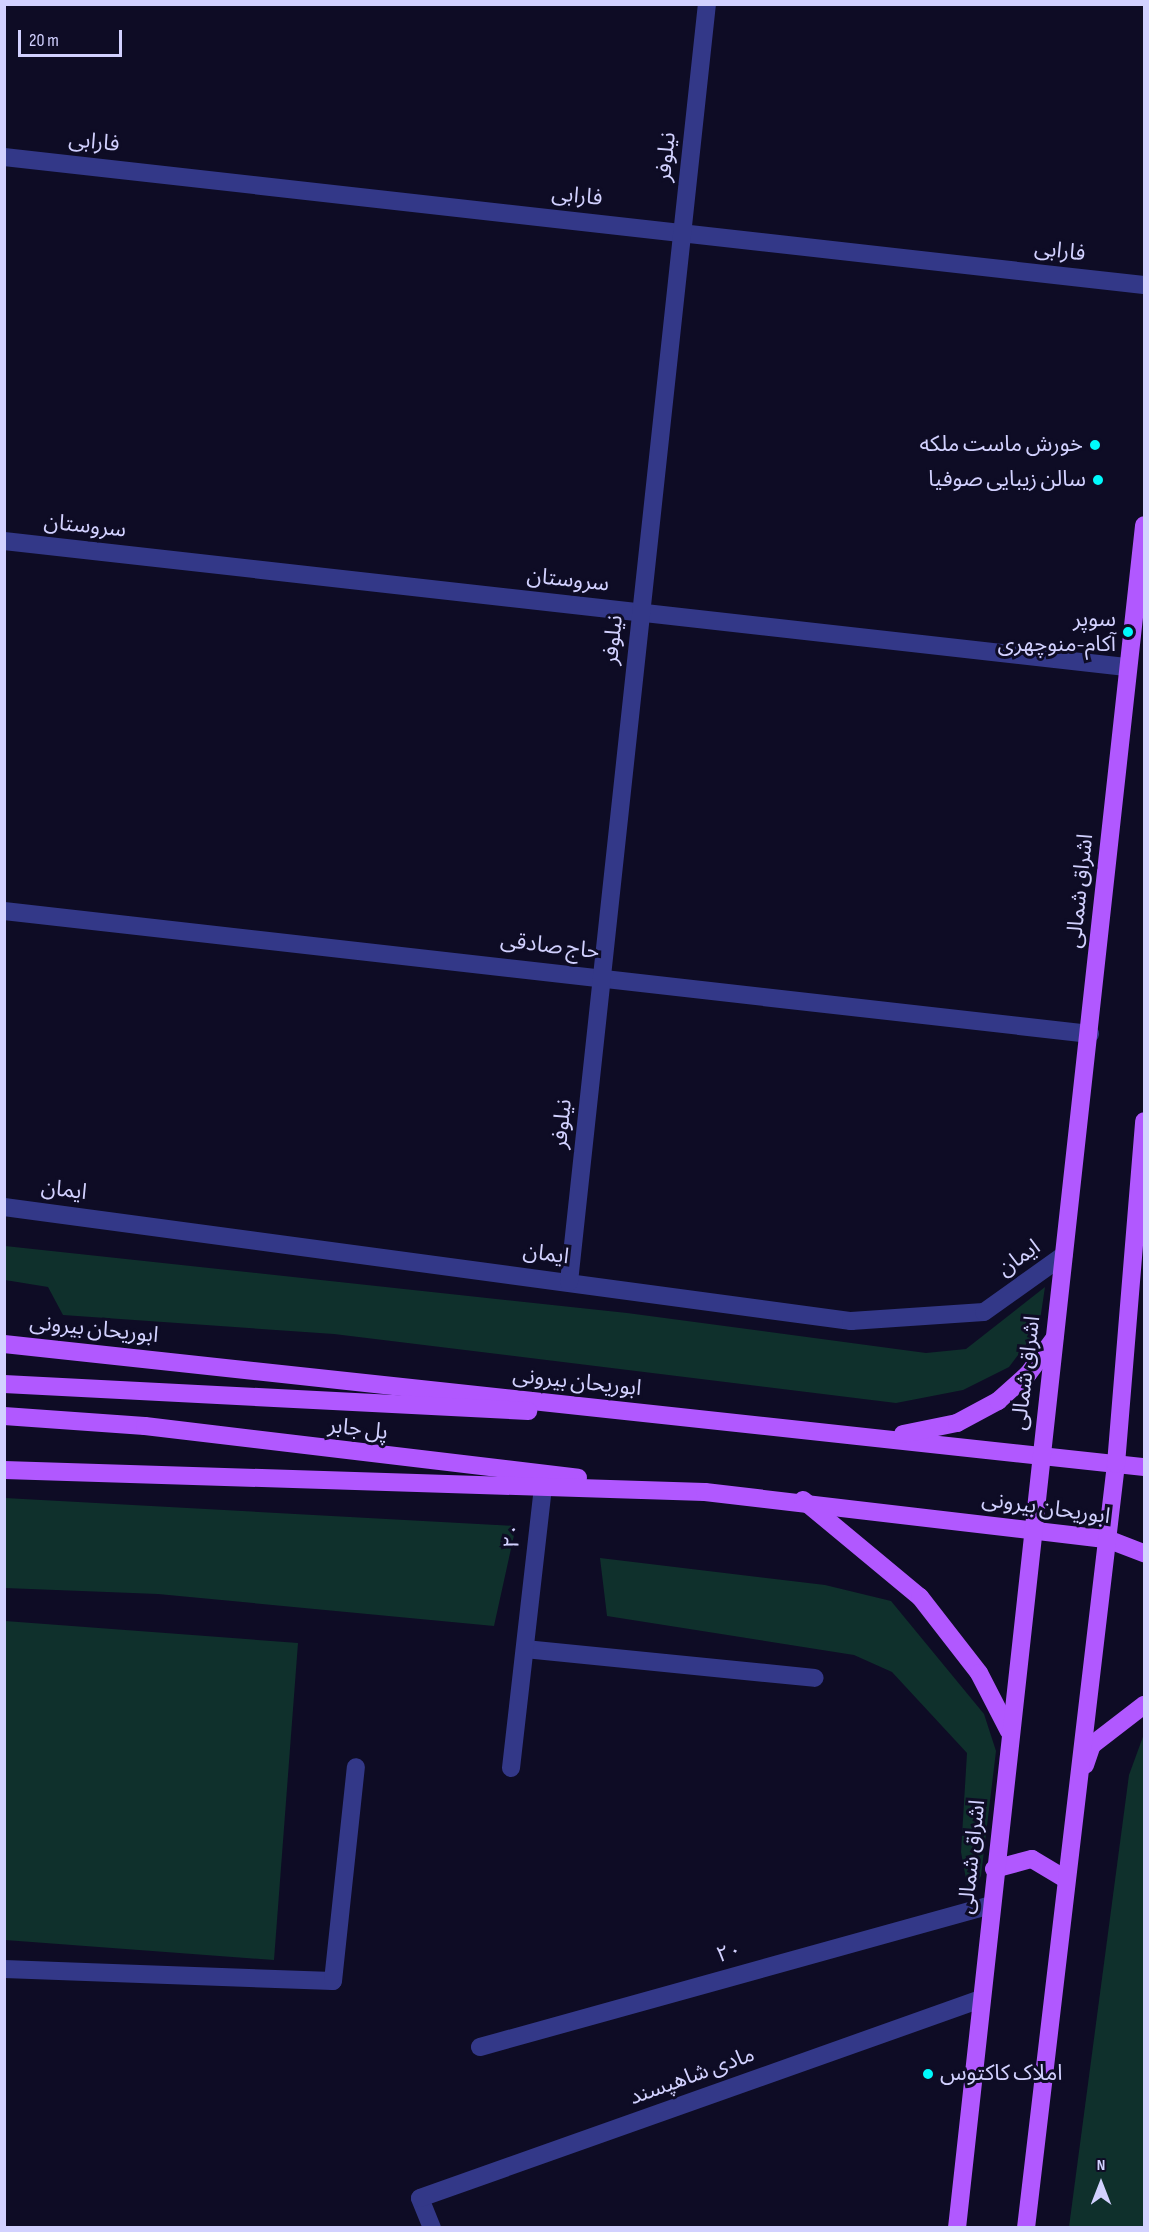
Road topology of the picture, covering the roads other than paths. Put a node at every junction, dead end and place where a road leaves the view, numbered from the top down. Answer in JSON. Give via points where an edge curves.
{"nodes":[{"id":1,"x":706,"y":4,"type":"edge"},
{"id":2,"x":4,"y":156,"type":"edge"},
{"id":3,"x":682,"y":231,"type":"junction"},
{"id":4,"x":1144,"y":285,"type":"edge"},
{"id":5,"x":1144,"y":525,"type":"edge"},
{"id":6,"x":4,"y":541,"type":"edge"},
{"id":7,"x":641,"y":612,"type":"junction"},
{"id":8,"x":1126,"y":667,"type":"junction"},
{"id":9,"x":4,"y":911,"type":"edge"},
{"id":10,"x":602,"y":976,"type":"junction"},
{"id":11,"x":1090,"y":1034,"type":"junction"},
{"id":12,"x":1144,"y":1121,"type":"edge"},
{"id":13,"x":4,"y":1207,"type":"edge"},
{"id":14,"x":1140,"y":1252,"type":"edge"},
{"id":15,"x":1064,"y":1256,"type":"junction"},
{"id":16,"x":1144,"y":1271,"type":"edge"},
{"id":17,"x":569,"y":1282,"type":"junction"},
{"id":18,"x":1055,"y":1338,"type":"junction"},
{"id":19,"x":4,"y":1344,"type":"edge"},
{"id":20,"x":4,"y":1384,"type":"edge"},
{"id":21,"x":4,"y":1416,"type":"edge"},
{"id":22,"x":704,"y":1420,"type":"junction"},
{"id":23,"x":872,"y":1437,"type":"junction"},
{"id":24,"x":1041,"y":1454,"type":"junction"},
{"id":25,"x":1116,"y":1464,"type":"junction"},
{"id":26,"x":1144,"y":1467,"type":"edge"},
{"id":27,"x":4,"y":1470,"type":"edge"},
{"id":28,"x":543,"y":1488,"type":"junction"},
{"id":29,"x":705,"y":1492,"type":"junction"},
{"id":30,"x":803,"y":1500,"type":"junction"},
{"id":31,"x":1033,"y":1529,"type":"junction"},
{"id":32,"x":1107,"y":1539,"type":"junction"},
{"id":33,"x":1144,"y":1553,"type":"edge"},
{"id":34,"x":525,"y":1649,"type":"junction"},
{"id":35,"x":815,"y":1678,"type":"dead end"},
{"id":36,"x":1144,"y":1705,"type":"edge"},
{"id":37,"x":1009,"y":1731,"type":"junction"},
{"id":38,"x":356,"y":1767,"type":"dead end"},
{"id":39,"x":511,"y":1768,"type":"dead end"},
{"id":40,"x":1075,"y":1792,"type":"junction"},
{"id":41,"x":994,"y":1869,"type":"junction"},
{"id":42,"x":1065,"y":1879,"type":"junction"},
{"id":43,"x":991,"y":1905,"type":"junction"},
{"id":44,"x":4,"y":1969,"type":"edge"},
{"id":45,"x":981,"y":1999,"type":"junction"},
{"id":46,"x":480,"y":2047,"type":"dead end"},
{"id":47,"x":432,"y":2228,"type":"edge"},
{"id":48,"x":957,"y":2228,"type":"edge"},
{"id":49,"x":1026,"y":2228,"type":"edge"}],
"edges":[{"from":1,"to":3,"type":"street","name":"نیلوفر"},
{"from":2,"to":3,"type":"street","name":"فارابی"},
{"from":3,"to":4,"type":"street","name":"فارابی"},
{"from":3,"to":7,"type":"street","name":"نیلوفر"},
{"from":5,"to":8,"type":"main road","name":"اشراق شمالی"},
{"from":6,"to":7,"type":"street","name":"سروستان"},
{"from":7,"to":8,"type":"street","name":"سروستان"},
{"from":7,"to":10,"type":"street","name":"نیلوفر"},
{"from":8,"to":11,"type":"main road","name":"اشراق شمالی"},
{"from":9,"to":10,"type":"street","name":"حاج صادقی"},
{"from":10,"to":11,"type":"street","name":"حاج صادقی"},
{"from":10,"to":17,"type":"street","name":"نیلوفر"},
{"from":11,"to":15,"type":"main road","name":"اشراق شمالی"},
{"from":12,"to":14,"type":"main road"},
{"from":13,"to":17,"type":"street","name":"ایمان"},
{"from":14,"to":16,"type":"main road"},
{"from":14,"to":25,"type":"main road"},
{"from":15,"to":17,"type":"street","name":"ایمان","via":[[984,1312],[851,1321]]},
{"from":15,"to":18,"type":"main road","name":"اشراق شمالی"},
{"from":18,"to":23,"type":"main road","via":[[1028,1374],[988,1407],[957,1423]]},
{"from":18,"to":24,"type":"main road","name":"اشراق شمالی"},
{"from":19,"to":22,"type":"main road","name":"ابوریحان بیرونی"},
{"from":20,"to":22,"type":"main road","name":"پل جابر"},
{"from":21,"to":29,"type":"main road","name":"پل جابر","via":[[145,1426]]},
{"from":22,"to":23,"type":"main road","name":"ابوریحان بیرونی"},
{"from":23,"to":24,"type":"main road","name":"ابوریحان بیرونی"},
{"from":24,"to":25,"type":"main road","name":"ابوریحان بیرونی"},
{"from":24,"to":31,"type":"main road","name":"اشراق شمالی"},
{"from":25,"to":26,"type":"main road","name":"ابوریحان بیرونی"},
{"from":25,"to":32,"type":"main road"},
{"from":27,"to":28,"type":"main road","name":"ابوریحان بیرونی"},
{"from":28,"to":29,"type":"main road","name":"ابوریحان بیرونی"},
{"from":28,"to":34,"type":"street","name":"۲۰"},
{"from":29,"to":30,"type":"main road","name":"ابوریحان بیرونی"},
{"from":30,"to":31,"type":"main road","name":"ابوریحان بیرونی"},
{"from":30,"to":37,"type":"main road","via":[[920,1597],[979,1673]]},
{"from":31,"to":32,"type":"main road","name":"ابوریحان بیرونی"},
{"from":31,"to":37,"type":"main road","name":"اشراق شمالی"},
{"from":32,"to":33,"type":"main road","name":"ابوریحان بیرونی"},
{"from":32,"to":40,"type":"main road"},
{"from":34,"to":35,"type":"street"},
{"from":34,"to":39,"type":"street","name":"۲۰"},
{"from":36,"to":40,"type":"main road","via":[[1092,1745]]},
{"from":37,"to":41,"type":"main road","name":"اشراق شمالی"},
{"from":38,"to":44,"type":"street","via":[[333,1981]]},
{"from":40,"to":42,"type":"main road"},
{"from":41,"to":42,"type":"main road","via":[[1032,1859]]},
{"from":41,"to":43,"type":"main road","name":"اشراق شمالی"},
{"from":42,"to":49,"type":"main road"},
{"from":43,"to":45,"type":"main road","name":"اشراق شمالی"},
{"from":43,"to":46,"type":"street","name":"۲۰"},
{"from":45,"to":47,"type":"street","name":"مادی شاهپسند","via":[[420,2198]]},
{"from":45,"to":48,"type":"main road","name":"اشراق شمالی"}]}
